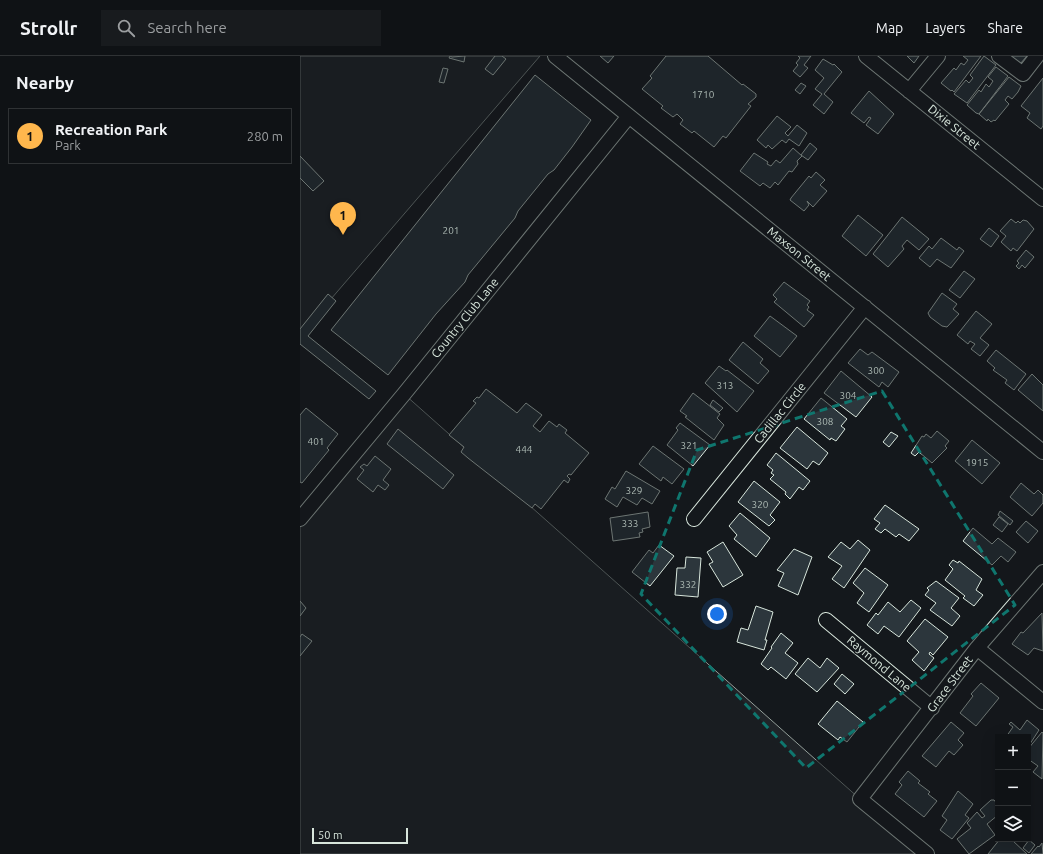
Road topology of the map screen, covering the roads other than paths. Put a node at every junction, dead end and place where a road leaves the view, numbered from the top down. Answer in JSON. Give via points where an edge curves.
{"nodes":[{"id":1,"x":555,"y":56,"type":"edge"},
{"id":2,"x":866,"y":56,"type":"edge"},
{"id":3,"x":938,"y":56,"type":"edge"},
{"id":4,"x":999,"y":56,"type":"edge"},
{"id":5,"x":1037,"y":56,"type":"edge"},
{"id":6,"x":909,"y":91,"type":"junction"},
{"id":7,"x":629,"y":116,"type":"junction"},
{"id":8,"x":1043,"y":199,"type":"edge"},
{"id":9,"x":865,"y":307,"type":"junction"},
{"id":10,"x":1043,"y":452,"type":"edge"},
{"id":11,"x":300,"y":519,"type":"edge"},
{"id":12,"x":694,"y":519,"type":"dead end"},
{"id":13,"x":1043,"y":572,"type":"edge"},
{"id":14,"x":826,"y":620,"type":"dead end"},
{"id":15,"x":977,"y":648,"type":"junction"},
{"id":16,"x":1043,"y":702,"type":"edge"},
{"id":17,"x":932,"y":708,"type":"junction"},
{"id":18,"x":927,"y":854,"type":"edge"}],
"edges":[{"from":1,"to":7,"type":"street","name":"Maxson Street"},
{"from":2,"to":6,"type":"street","name":"Dixie Street"},
{"from":3,"to":6,"type":"street"},
{"from":4,"to":5,"type":"street","via":[[1023,74]]},
{"from":6,"to":8,"type":"street","name":"Dixie Street"},
{"from":7,"to":9,"type":"street","name":"Maxson Street"},
{"from":7,"to":11,"type":"street","name":"Country Club Lane"},
{"from":9,"to":10,"type":"street","name":"Maxson Street"},
{"from":9,"to":12,"type":"street","name":"Cadillac Circle"},
{"from":13,"to":15,"type":"street","name":"Grace Street"},
{"from":14,"to":17,"type":"street","name":"Raymond Lane"},
{"from":15,"to":16,"type":"street"},
{"from":15,"to":17,"type":"street","name":"Grace Street"},
{"from":17,"to":18,"type":"street","name":"Grace Street","via":[[860,799]]}]}
